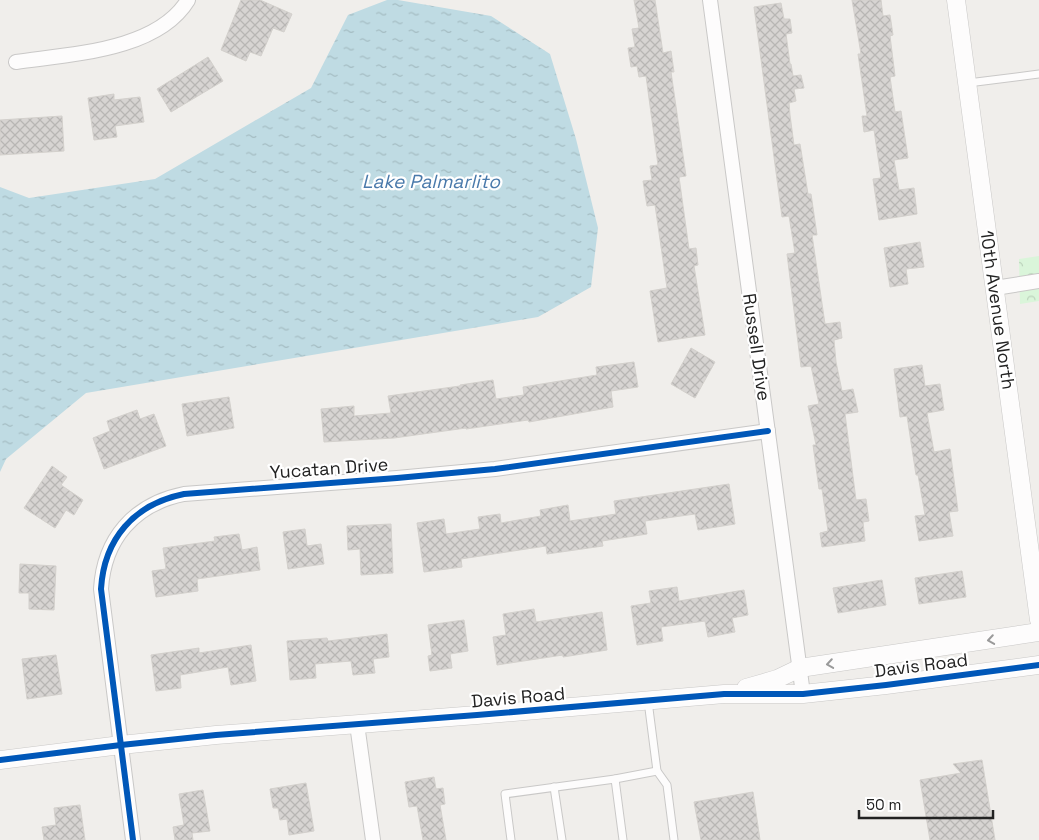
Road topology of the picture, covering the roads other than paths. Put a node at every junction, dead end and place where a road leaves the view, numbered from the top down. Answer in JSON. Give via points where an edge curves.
{"nodes":[{"id":1,"x":188,"y":0,"type":"edge"},
{"id":2,"x":710,"y":0,"type":"edge"},
{"id":3,"x":956,"y":0,"type":"edge"},
{"id":4,"x":16,"y":62,"type":"dead end"},
{"id":5,"x":1039,"y":74,"type":"edge"},
{"id":6,"x":967,"y":83,"type":"junction"},
{"id":7,"x":1039,"y":281,"type":"edge"},
{"id":8,"x":995,"y":288,"type":"junction"},
{"id":9,"x":768,"y":431,"type":"junction"},
{"id":10,"x":1039,"y":620,"type":"edge"},
{"id":11,"x":1039,"y":632,"type":"edge"},
{"id":12,"x":1039,"y":666,"type":"edge"},
{"id":13,"x":800,"y":668,"type":"junction"},
{"id":14,"x":724,"y":694,"type":"junction"},
{"id":15,"x":803,"y":694,"type":"junction"},
{"id":16,"x":648,"y":701,"type":"junction"},
{"id":17,"x":357,"y":724,"type":"junction"},
{"id":18,"x":120,"y":745,"type":"junction"},
{"id":19,"x":0,"y":760,"type":"edge"},
{"id":20,"x":657,"y":771,"type":"junction"},
{"id":21,"x":615,"y":779,"type":"junction"},
{"id":22,"x":554,"y":787,"type":"junction"},
{"id":23,"x":134,"y":840,"type":"edge"},
{"id":24,"x":373,"y":840,"type":"edge"},
{"id":25,"x":511,"y":840,"type":"edge"},
{"id":26,"x":562,"y":840,"type":"edge"},
{"id":27,"x":623,"y":840,"type":"edge"},
{"id":28,"x":674,"y":840,"type":"edge"}],
"edges":[{"from":1,"to":4,"type":"street","via":[[165,25],[140,38],[108,48]]},
{"from":2,"to":9,"type":"street","name":"Russell Drive"},
{"from":3,"to":6,"type":"street","name":"10th Avenue North"},
{"from":5,"to":6,"type":"lane"},
{"from":6,"to":8,"type":"street","name":"10th Avenue North"},
{"from":7,"to":8,"type":"street"},
{"from":8,"to":10,"type":"street","name":"10th Avenue North"},
{"from":9,"to":13,"type":"street","name":"Russell Drive"},
{"from":9,"to":18,"type":"street","name":"Yucatan Drive","via":[[495,469],[184,494],[160,500],[138,513],[121,531],[108,553],[101,577],[101,603]]},
{"from":11,"to":13,"type":"street","name":"Davis Road","one_way":true},
{"from":12,"to":15,"type":"street","name":"Davis Road"},
{"from":13,"to":14,"type":"street","name":"Davis Road","via":[[777,679]]},
{"from":13,"to":15,"type":"street","name":"Russell Drive"},
{"from":14,"to":15,"type":"street","name":"Davis Road"},
{"from":14,"to":16,"type":"street","name":"Davis Road"},
{"from":16,"to":17,"type":"street","name":"Davis Road"},
{"from":16,"to":20,"type":"lane"},
{"from":17,"to":18,"type":"street","name":"Davis Road"},
{"from":17,"to":24,"type":"street"},
{"from":18,"to":19,"type":"street","name":"Davis Road"},
{"from":18,"to":23,"type":"street","name":"Yucatan Drive"},
{"from":20,"to":21,"type":"lane"},
{"from":20,"to":28,"type":"lane","via":[[667,785]]},
{"from":21,"to":22,"type":"lane"},
{"from":21,"to":27,"type":"lane"},
{"from":22,"to":25,"type":"lane","via":[[505,794]]},
{"from":22,"to":26,"type":"lane"}]}
